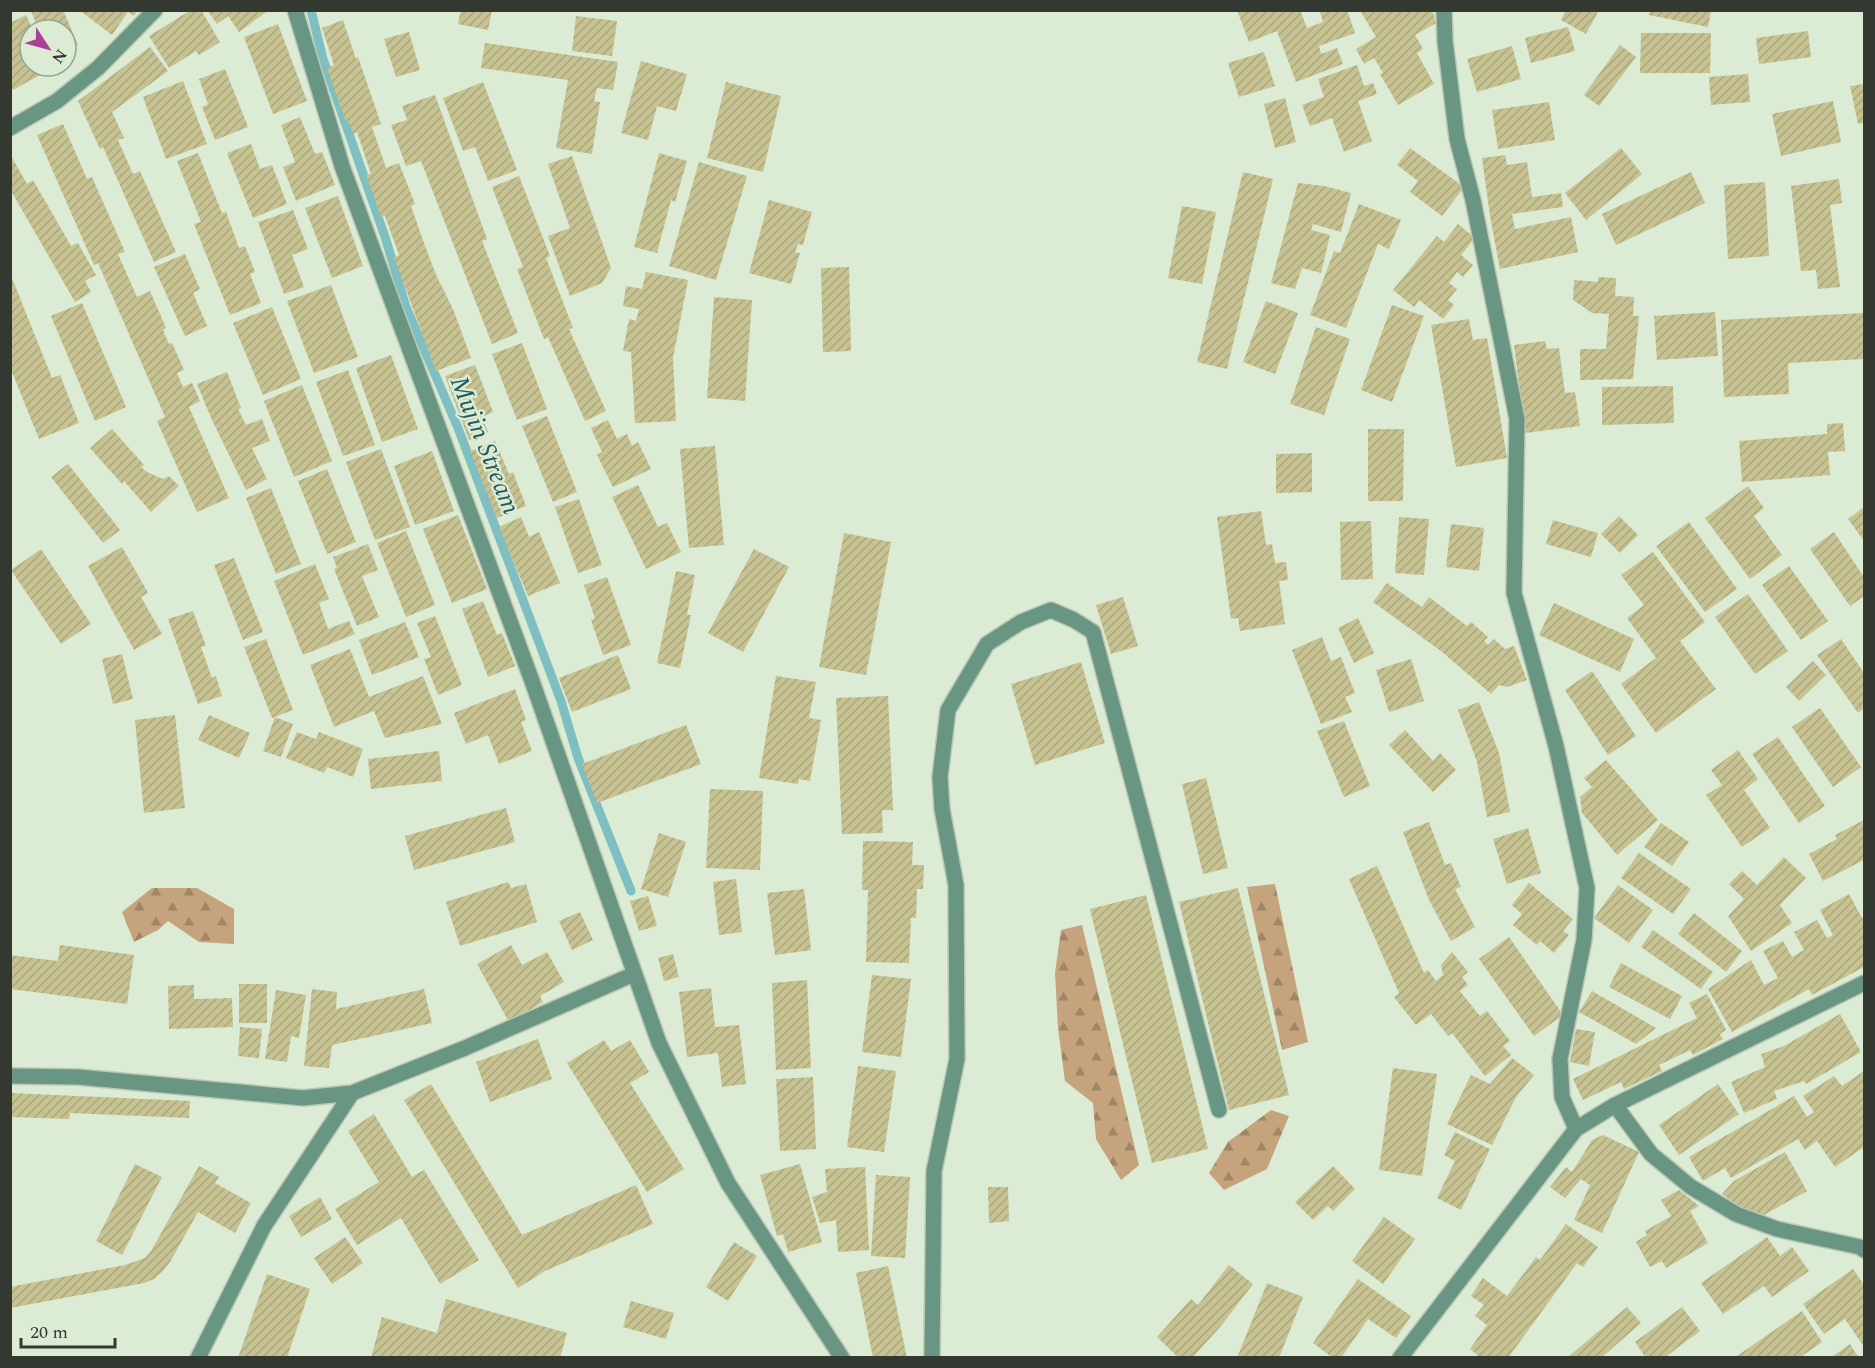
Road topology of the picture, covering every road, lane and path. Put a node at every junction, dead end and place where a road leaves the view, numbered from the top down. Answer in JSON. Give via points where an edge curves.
{"nodes":[{"id":1,"x":155,"y":10,"type":"edge"},
{"id":2,"x":295,"y":10,"type":"edge"},
{"id":3,"x":1444,"y":10,"type":"edge"},
{"id":4,"x":10,"y":128,"type":"edge"},
{"id":5,"x":634,"y":974,"type":"junction"},
{"id":6,"x":1864,"y":983,"type":"edge"},
{"id":7,"x":10,"y":1076,"type":"edge"},
{"id":8,"x":352,"y":1093,"type":"junction"},
{"id":9,"x":1615,"y":1105,"type":"junction"},
{"id":10,"x":1219,"y":1110,"type":"dead end"},
{"id":11,"x":1576,"y":1129,"type":"junction"},
{"id":12,"x":1864,"y":1250,"type":"edge"},
{"id":13,"x":198,"y":1358,"type":"edge"},
{"id":14,"x":842,"y":1358,"type":"edge"},
{"id":15,"x":932,"y":1358,"type":"edge"},
{"id":16,"x":1400,"y":1358,"type":"edge"}],
"edges":[{"from":1,"to":4,"type":"street","via":[[98,68],[57,101]]},
{"from":2,"to":5,"type":"street","via":[[342,166],[524,659]]},
{"from":3,"to":11,"type":"street","via":[[1457,138],[1516,419],[1514,593],[1556,746],[1587,888],[1584,939],[1560,1059],[1562,1097]]},
{"from":5,"to":8,"type":"street"},
{"from":5,"to":14,"type":"street","via":[[659,1043],[728,1183]]},
{"from":6,"to":9,"type":"street"},
{"from":7,"to":8,"type":"street","via":[[78,1077],[303,1098]]},
{"from":8,"to":13,"type":"street","via":[[264,1226]]},
{"from":9,"to":11,"type":"street"},
{"from":9,"to":12,"type":"street","via":[[1651,1154],[1691,1187],[1736,1214],[1777,1229]]},
{"from":10,"to":15,"type":"street","via":[[1093,632],[1051,610],[1021,622],[987,644],[948,710],[940,777],[956,885],[957,1059],[934,1171]]},
{"from":11,"to":16,"type":"street"}]}
